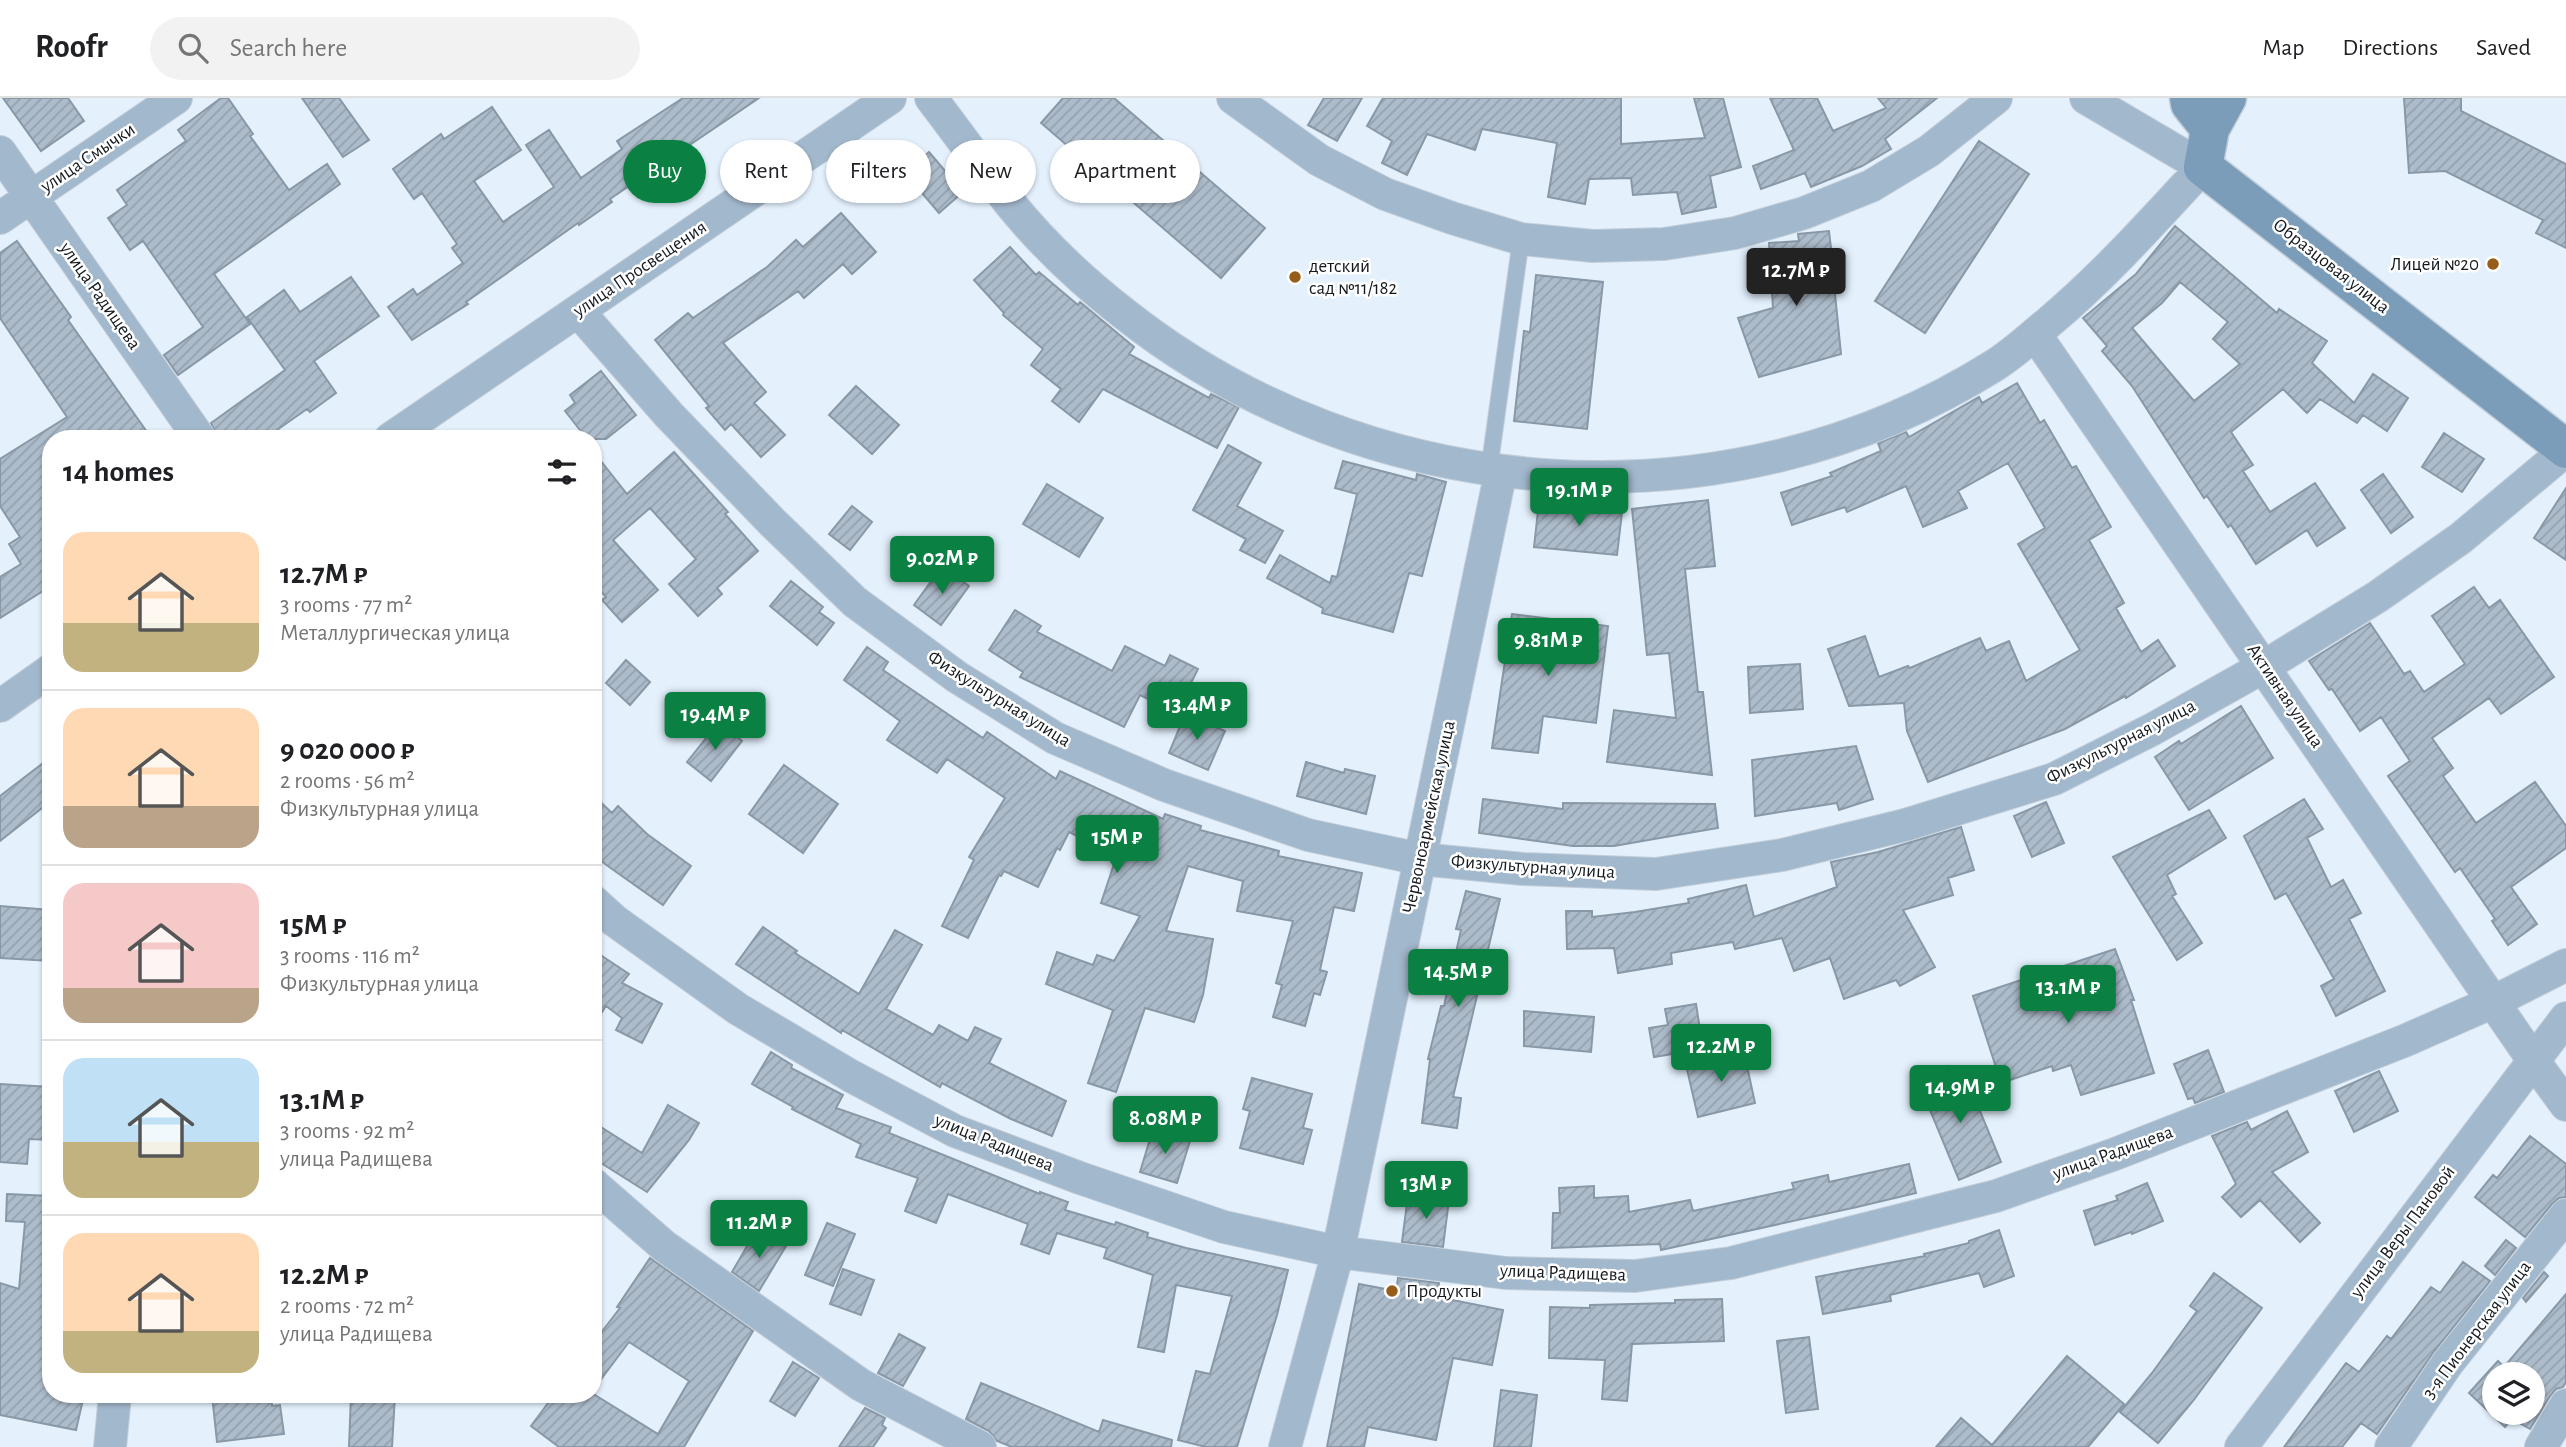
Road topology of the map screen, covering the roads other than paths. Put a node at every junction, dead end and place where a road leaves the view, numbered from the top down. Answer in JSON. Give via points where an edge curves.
{"nodes":[{"id":1,"x":176,"y":98,"type":"edge"},
{"id":2,"x":890,"y":98,"type":"edge"},
{"id":3,"x":931,"y":98,"type":"edge"},
{"id":4,"x":1233,"y":98,"type":"edge"},
{"id":5,"x":1996,"y":98,"type":"edge"},
{"id":6,"x":2086,"y":98,"type":"edge"},
{"id":7,"x":2208,"y":108,"type":"edge"},
{"id":8,"x":0,"y":152,"type":"edge"},
{"id":9,"x":2203,"y":167,"type":"junction"},
{"id":10,"x":30,"y":197,"type":"junction"},
{"id":11,"x":0,"y":218,"type":"edge"},
{"id":12,"x":1521,"y":239,"type":"junction"},
{"id":13,"x":578,"y":311,"type":"junction"},
{"id":14,"x":2035,"y":334,"type":"junction"},
{"id":15,"x":194,"y":430,"type":"edge"},
{"id":16,"x":403,"y":430,"type":"edge"},
{"id":17,"x":2566,"y":450,"type":"edge"},
{"id":18,"x":1495,"y":471,"type":"junction"},
{"id":19,"x":2265,"y":667,"type":"junction"},
{"id":20,"x":42,"y":683,"type":"edge"},
{"id":21,"x":0,"y":706,"type":"edge"},
{"id":22,"x":1419,"y":859,"type":"junction"},
{"id":23,"x":602,"y":909,"type":"edge"},
{"id":24,"x":2566,"y":965,"type":"edge"},
{"id":25,"x":2493,"y":1002,"type":"junction"},
{"id":26,"x":2566,"y":1018,"type":"edge"},
{"id":27,"x":2533,"y":1060,"type":"junction"},
{"id":28,"x":2566,"y":1105,"type":"edge"},
{"id":29,"x":602,"y":1192,"type":"edge"},
{"id":30,"x":2566,"y":1215,"type":"edge"},
{"id":31,"x":1338,"y":1252,"type":"junction"},
{"id":32,"x":114,"y":1403,"type":"edge"},
{"id":33,"x":2566,"y":1405,"type":"edge"},
{"id":34,"x":110,"y":1447,"type":"edge"},
{"id":35,"x":980,"y":1447,"type":"edge"},
{"id":36,"x":1285,"y":1447,"type":"edge"},
{"id":37,"x":2241,"y":1447,"type":"edge"},
{"id":38,"x":2391,"y":1447,"type":"edge"},
{"id":39,"x":2541,"y":1447,"type":"edge"}],
"edges":[{"from":1,"to":10,"type":"street","name":"улица Смычки"},
{"from":2,"to":13,"type":"street","name":"улица Просвещения"},
{"from":3,"to":18,"type":"street","via":[[1010,204],[1063,261],[1121,312],[1185,358],[1252,396],[1327,429],[1399,453]]},
{"from":4,"to":12,"type":"street","via":[[1319,160],[1385,194]]},
{"from":5,"to":12,"type":"street","via":[[1929,152],[1871,186],[1804,213],[1735,233],[1664,244],[1593,246]]},
{"from":6,"to":9,"type":"street","name":"Образцовая улица"},
{"from":7,"to":9,"type":"street"},
{"from":8,"to":10,"type":"street","name":"улица Радищева"},
{"from":9,"to":14,"type":"street","via":[[2126,251]]},
{"from":9,"to":17,"type":"street","name":"Образцовая улица"},
{"from":10,"to":11,"type":"street","name":"улица Смычки"},
{"from":10,"to":15,"type":"street","name":"улица Радищева"},
{"from":12,"to":18,"type":"lane"},
{"from":13,"to":16,"type":"street","name":"улица Просвещения"},
{"from":13,"to":22,"type":"street","name":"Физкультурная улица","via":[[668,415],[772,522],[855,602],[957,677],[1055,738],[1164,785],[1308,835]]},
{"from":14,"to":18,"type":"street","via":[[1997,364],[1936,399],[1789,453],[1707,470],[1628,477]]},
{"from":14,"to":19,"type":"street","name":"Активная улица"},
{"from":17,"to":19,"type":"street","name":"Физкультурная улица","via":[[2461,538]]},
{"from":18,"to":22,"type":"street","name":"Червоноармейская улица"},
{"from":19,"to":22,"type":"street","name":"Физкультурная улица","via":[[2054,779],[1905,825],[1782,855],[1656,874]]},
{"from":19,"to":25,"type":"street","name":"Активная улица"},
{"from":20,"to":21,"type":"street"},
{"from":22,"to":31,"type":"street","name":"Червоноармейская улица"},
{"from":23,"to":31,"type":"street","name":"улица Радищева","via":[[738,1009],[955,1131],[1224,1227]]},
{"from":24,"to":25,"type":"street","name":"улица Радищева"},
{"from":25,"to":27,"type":"street","name":"Активная улица"},
{"from":25,"to":31,"type":"street","name":"улица Радищева","via":[[2115,1154],[1996,1196],[1731,1263],[1634,1276],[1506,1273]]},
{"from":26,"to":27,"type":"street","name":"улица Веры Пановой"},
{"from":27,"to":28,"type":"street","name":"Активная улица"},
{"from":27,"to":37,"type":"street","name":"улица Веры Пановой"},
{"from":29,"to":35,"type":"street","via":[[664,1246],[861,1385]]},
{"from":30,"to":38,"type":"street","name":"3-я Пионерская улица","via":[[2447,1364]]},
{"from":31,"to":36,"type":"street","name":"Червоноармейская улица"},
{"from":32,"to":34,"type":"street"},
{"from":33,"to":39,"type":"street"}]}
